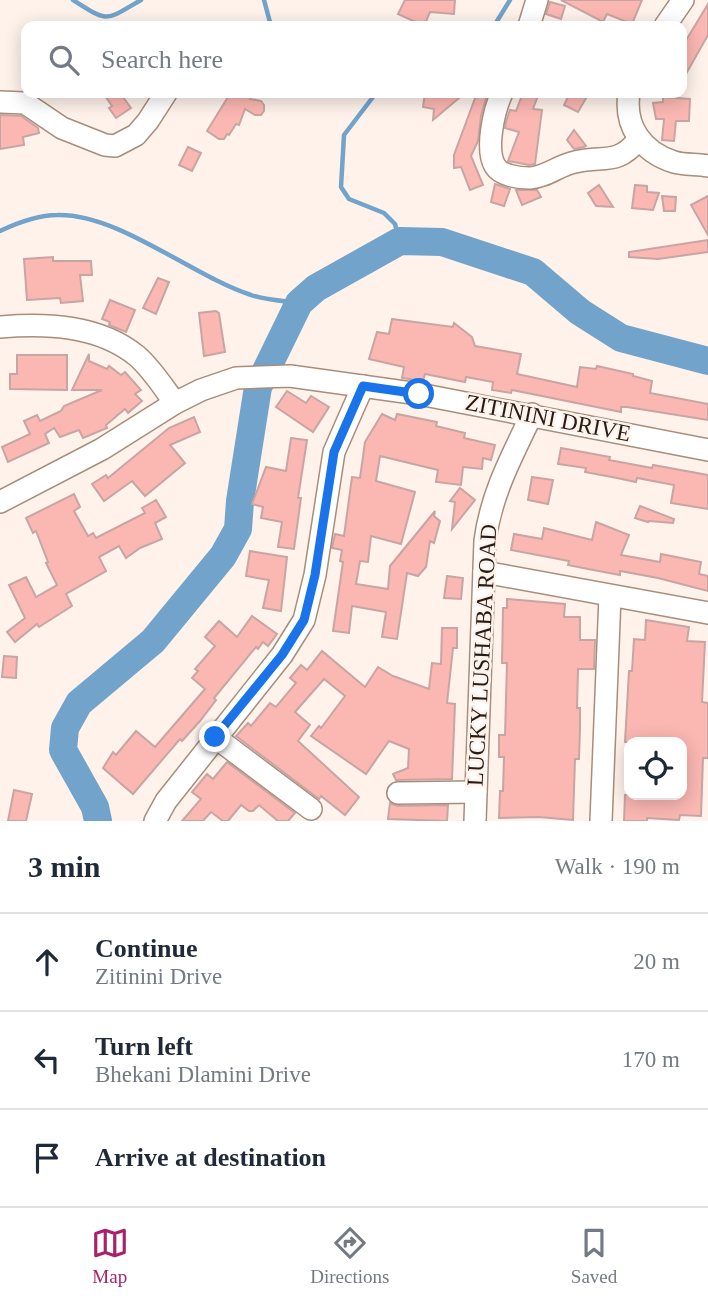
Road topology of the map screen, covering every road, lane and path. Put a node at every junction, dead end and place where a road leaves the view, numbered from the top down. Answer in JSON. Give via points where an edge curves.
{"nodes":[{"id":1,"x":537,"y":0,"type":"edge"},
{"id":2,"x":682,"y":0,"type":"edge"},
{"id":3,"x":530,"y":21,"type":"edge"},
{"id":4,"x":668,"y":21,"type":"edge"},
{"id":5,"x":163,"y":98,"type":"edge"},
{"id":6,"x":500,"y":98,"type":"edge"},
{"id":7,"x":628,"y":98,"type":"edge"},
{"id":8,"x":0,"y":102,"type":"edge"},
{"id":9,"x":638,"y":140,"type":"junction"},
{"id":10,"x":708,"y":166,"type":"edge"},
{"id":11,"x":0,"y":327,"type":"edge"},
{"id":12,"x":363,"y":386,"type":"junction"},
{"id":13,"x":174,"y":403,"type":"junction"},
{"id":14,"x":532,"y":414,"type":"junction"},
{"id":15,"x":708,"y":450,"type":"edge"},
{"id":16,"x":0,"y":502,"type":"edge"},
{"id":17,"x":484,"y":572,"type":"junction"},
{"id":18,"x":610,"y":596,"type":"junction"},
{"id":19,"x":708,"y":614,"type":"edge"},
{"id":20,"x":215,"y":737,"type":"junction"},
{"id":21,"x":476,"y":792,"type":"junction"},
{"id":22,"x":398,"y":793,"type":"dead end"},
{"id":23,"x":311,"y":809,"type":"dead end"},
{"id":24,"x":155,"y":821,"type":"edge"},
{"id":25,"x":475,"y":821,"type":"edge"},
{"id":26,"x":601,"y":821,"type":"edge"}],
"edges":[{"from":1,"to":3,"type":"street"},
{"from":2,"to":4,"type":"street"},
{"from":5,"to":8,"type":"street","via":[[136,135],[115,146],[62,128],[25,103]]},
{"from":6,"to":9,"type":"street","via":[[494,110],[492,150],[495,167],[502,172],[528,178],[544,176],[577,161],[617,158]]},
{"from":7,"to":9,"type":"street","via":[[627,110]]},
{"from":9,"to":10,"type":"street","via":[[675,162]]},
{"from":11,"to":13,"type":"street","via":[[59,326],[117,343],[137,356]]},
{"from":12,"to":13,"type":"street","name":"ZITININI DRIVE","via":[[290,376],[236,378]]},
{"from":12,"to":14,"type":"street","name":"ZITININI DRIVE"},
{"from":12,"to":20,"type":"street","via":[[334,452],[304,620],[282,655]]},
{"from":13,"to":16,"type":"street","name":"ZITININI DRIVE","via":[[102,449]]},
{"from":14,"to":15,"type":"street","name":"ZITININI DRIVE"},
{"from":14,"to":17,"type":"street","name":"LUCKY LUSHABA ROAD","via":[[492,500]]},
{"from":17,"to":18,"type":"street"},
{"from":17,"to":21,"type":"street","name":"LUCKY LUSHABA ROAD"},
{"from":18,"to":19,"type":"street"},
{"from":18,"to":26,"type":"street"},
{"from":20,"to":23,"type":"street"},
{"from":20,"to":24,"type":"street"},
{"from":21,"to":22,"type":"street"},
{"from":21,"to":25,"type":"street","name":"LUCKY LUSHABA ROAD"}]}
